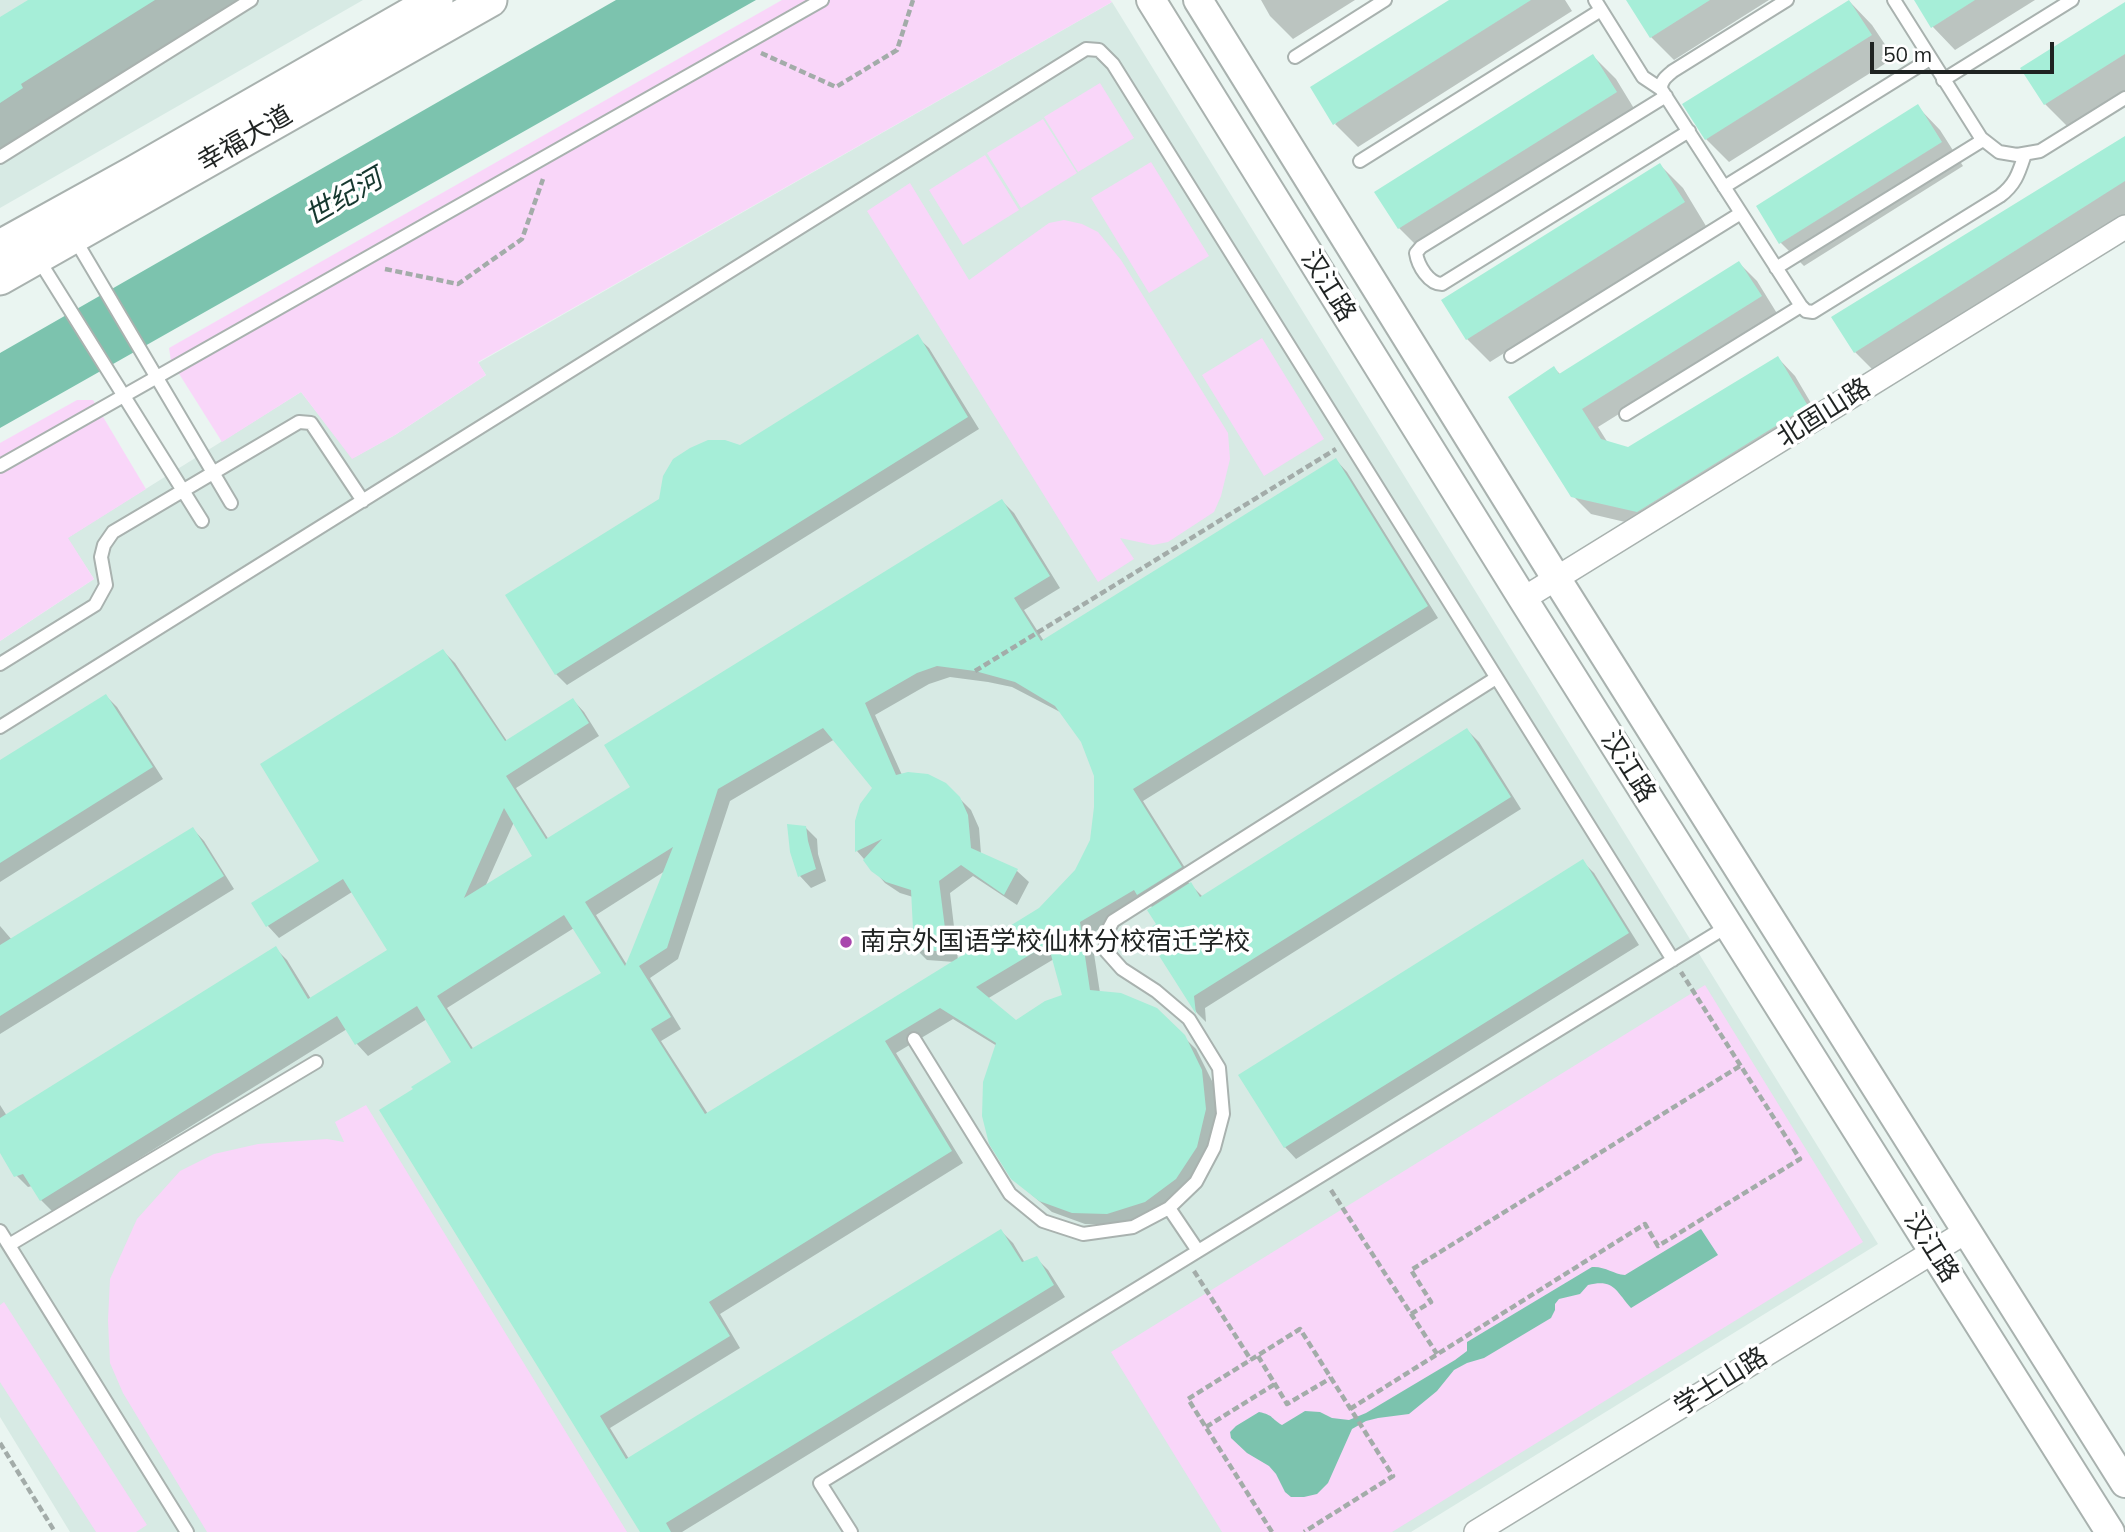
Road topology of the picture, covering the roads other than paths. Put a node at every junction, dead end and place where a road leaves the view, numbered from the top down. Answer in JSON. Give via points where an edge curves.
{"nodes":[{"id":1,"x":251,"y":0,"type":"edge"},
{"id":2,"x":436,"y":0,"type":"edge"},
{"id":3,"x":490,"y":0,"type":"edge"},
{"id":4,"x":822,"y":0,"type":"edge"},
{"id":5,"x":1151,"y":0,"type":"edge"},
{"id":6,"x":1198,"y":0,"type":"edge"},
{"id":7,"x":1385,"y":0,"type":"edge"},
{"id":8,"x":1787,"y":0,"type":"edge"},
{"id":9,"x":1895,"y":0,"type":"edge"},
{"id":10,"x":2072,"y":0,"type":"edge"},
{"id":11,"x":1598,"y":5,"type":"edge"},
{"id":12,"x":1295,"y":57,"type":"dead end"},
{"id":13,"x":1930,"y":59,"type":"junction"},
{"id":14,"x":1943,"y":80,"type":"junction"},
{"id":15,"x":1663,"y":92,"type":"junction"},
{"id":16,"x":2125,"y":97,"type":"edge"},
{"id":17,"x":1689,"y":131,"type":"junction"},
{"id":18,"x":1983,"y":140,"type":"junction"},
{"id":19,"x":2025,"y":154,"type":"junction"},
{"id":20,"x":0,"y":157,"type":"edge"},
{"id":21,"x":1360,"y":161,"type":"dead end"},
{"id":22,"x":1724,"y":187,"type":"junction"},
{"id":23,"x":1741,"y":213,"type":"junction"},
{"id":24,"x":2125,"y":227,"type":"edge"},
{"id":25,"x":73,"y":236,"type":"junction"},
{"id":26,"x":0,"y":247,"type":"edge"},
{"id":27,"x":37,"y":257,"type":"junction"},
{"id":28,"x":1776,"y":268,"type":"junction"},
{"id":29,"x":0,"y":278,"type":"edge"},
{"id":30,"x":1801,"y":306,"type":"junction"},
{"id":31,"x":1511,"y":356,"type":"dead end"},
{"id":32,"x":156,"y":377,"type":"junction"},
{"id":33,"x":123,"y":396,"type":"junction"},
{"id":34,"x":1626,"y":414,"type":"dead end"},
{"id":35,"x":0,"y":466,"type":"edge"},
{"id":36,"x":213,"y":473,"type":"junction"},
{"id":37,"x":183,"y":491,"type":"junction"},
{"id":38,"x":363,"y":501,"type":"junction"},
{"id":39,"x":231,"y":503,"type":"dead end"},
{"id":40,"x":202,"y":521,"type":"dead end"},
{"id":41,"x":1556,"y":578,"type":"junction"},
{"id":42,"x":1523,"y":599,"type":"junction"},
{"id":43,"x":0,"y":664,"type":"edge"},
{"id":44,"x":1496,"y":678,"type":"junction"},
{"id":45,"x":0,"y":727,"type":"edge"},
{"id":46,"x":1728,"y":926,"type":"junction"},
{"id":47,"x":1673,"y":960,"type":"junction"},
{"id":48,"x":914,"y":1039,"type":"dead end"},
{"id":49,"x":316,"y":1062,"type":"dead end"},
{"id":50,"x":1169,"y":1208,"type":"junction"},
{"id":51,"x":0,"y":1231,"type":"edge"},
{"id":52,"x":1967,"y":1231,"type":"junction"},
{"id":53,"x":9,"y":1245,"type":"junction"},
{"id":54,"x":1198,"y":1251,"type":"junction"},
{"id":55,"x":1934,"y":1251,"type":"junction"},
{"id":56,"x":2125,"y":1483,"type":"edge"},
{"id":57,"x":187,"y":1532,"type":"edge"},
{"id":58,"x":851,"y":1532,"type":"edge"},
{"id":59,"x":1476,"y":1532,"type":"edge"},
{"id":60,"x":2110,"y":1532,"type":"edge"}],
"edges":[{"from":1,"to":20,"type":"lane"},
{"from":2,"to":26,"type":"main road","name":"幸福大道"},
{"from":3,"to":25,"type":"main road","name":"幸福大道"},
{"from":4,"to":32,"type":"lane"},
{"from":5,"to":42,"type":"street","name":"汉江路"},
{"from":6,"to":41,"type":"street","name":"汉江路"},
{"from":7,"to":12,"type":"lane"},
{"from":8,"to":15,"type":"lane","via":[[1673,71],[1661,84]]},
{"from":9,"to":13,"type":"lane"},
{"from":10,"to":14,"type":"lane"},
{"from":11,"to":15,"type":"lane","via":[[1643,77]]},
{"from":11,"to":21,"type":"lane"},
{"from":13,"to":14,"type":"lane"},
{"from":13,"to":22,"type":"lane"},
{"from":14,"to":18,"type":"lane"},
{"from":15,"to":17,"type":"lane"},
{"from":15,"to":17,"type":"lane","via":[[1421,247],[1417,260],[1431,280],[1442,284]]},
{"from":16,"to":19,"type":"lane","via":[[2040,151]]},
{"from":17,"to":22,"type":"lane"},
{"from":18,"to":19,"type":"lane","via":[[1999,152]]},
{"from":18,"to":28,"type":"lane"},
{"from":19,"to":30,"type":"lane","via":[[2017,180],[2000,197],[1813,312]]},
{"from":22,"to":23,"type":"lane"},
{"from":23,"to":28,"type":"lane"},
{"from":23,"to":31,"type":"lane"},
{"from":24,"to":41,"type":"street","name":"北固山路"},
{"from":25,"to":27,"type":"main road","name":"幸福大道"},
{"from":25,"to":32,"type":"lane"},
{"from":27,"to":29,"type":"main road","name":"幸福大道"},
{"from":27,"to":33,"type":"lane"},
{"from":28,"to":30,"type":"lane"},
{"from":30,"to":34,"type":"lane"},
{"from":32,"to":33,"type":"lane"},
{"from":32,"to":36,"type":"lane"},
{"from":33,"to":35,"type":"lane"},
{"from":33,"to":37,"type":"lane"},
{"from":36,"to":37,"type":"lane"},
{"from":36,"to":38,"type":"lane","via":[[299,422],[310,423]]},
{"from":36,"to":39,"type":"lane"},
{"from":37,"to":40,"type":"lane"},
{"from":37,"to":43,"type":"lane","via":[[113,531],[101,557],[106,585],[95,605]]},
{"from":38,"to":44,"type":"lane","via":[[1086,49],[1099,50],[1113,64]]},
{"from":38,"to":45,"type":"lane"},
{"from":41,"to":42,"type":"street","name":"北固山路"},
{"from":41,"to":52,"type":"street","name":"汉江路"},
{"from":42,"to":46,"type":"street","name":"汉江路"},
{"from":44,"to":47,"type":"lane"},
{"from":44,"to":50,"type":"lane","via":[[1113,921],[1106,934],[1106,951],[1122,969],[1189,1019],[1219,1068],[1223,1114],[1214,1148],[1196,1182]]},
{"from":46,"to":47,"type":"lane"},
{"from":46,"to":55,"type":"street","name":"汉江路"},
{"from":47,"to":54,"type":"lane"},
{"from":48,"to":50,"type":"lane","via":[[1010,1194],[1042,1220],[1083,1234],[1133,1227]]},
{"from":49,"to":53,"type":"lane"},
{"from":50,"to":54,"type":"lane"},
{"from":51,"to":53,"type":"lane"},
{"from":52,"to":55,"type":"street","name":"学士山路"},
{"from":52,"to":56,"type":"street","name":"汉江路"},
{"from":53,"to":57,"type":"lane"},
{"from":54,"to":58,"type":"lane","via":[[820,1483]]},
{"from":55,"to":59,"type":"street","name":"学士山路"},
{"from":55,"to":60,"type":"street","name":"汉江路"}]}
